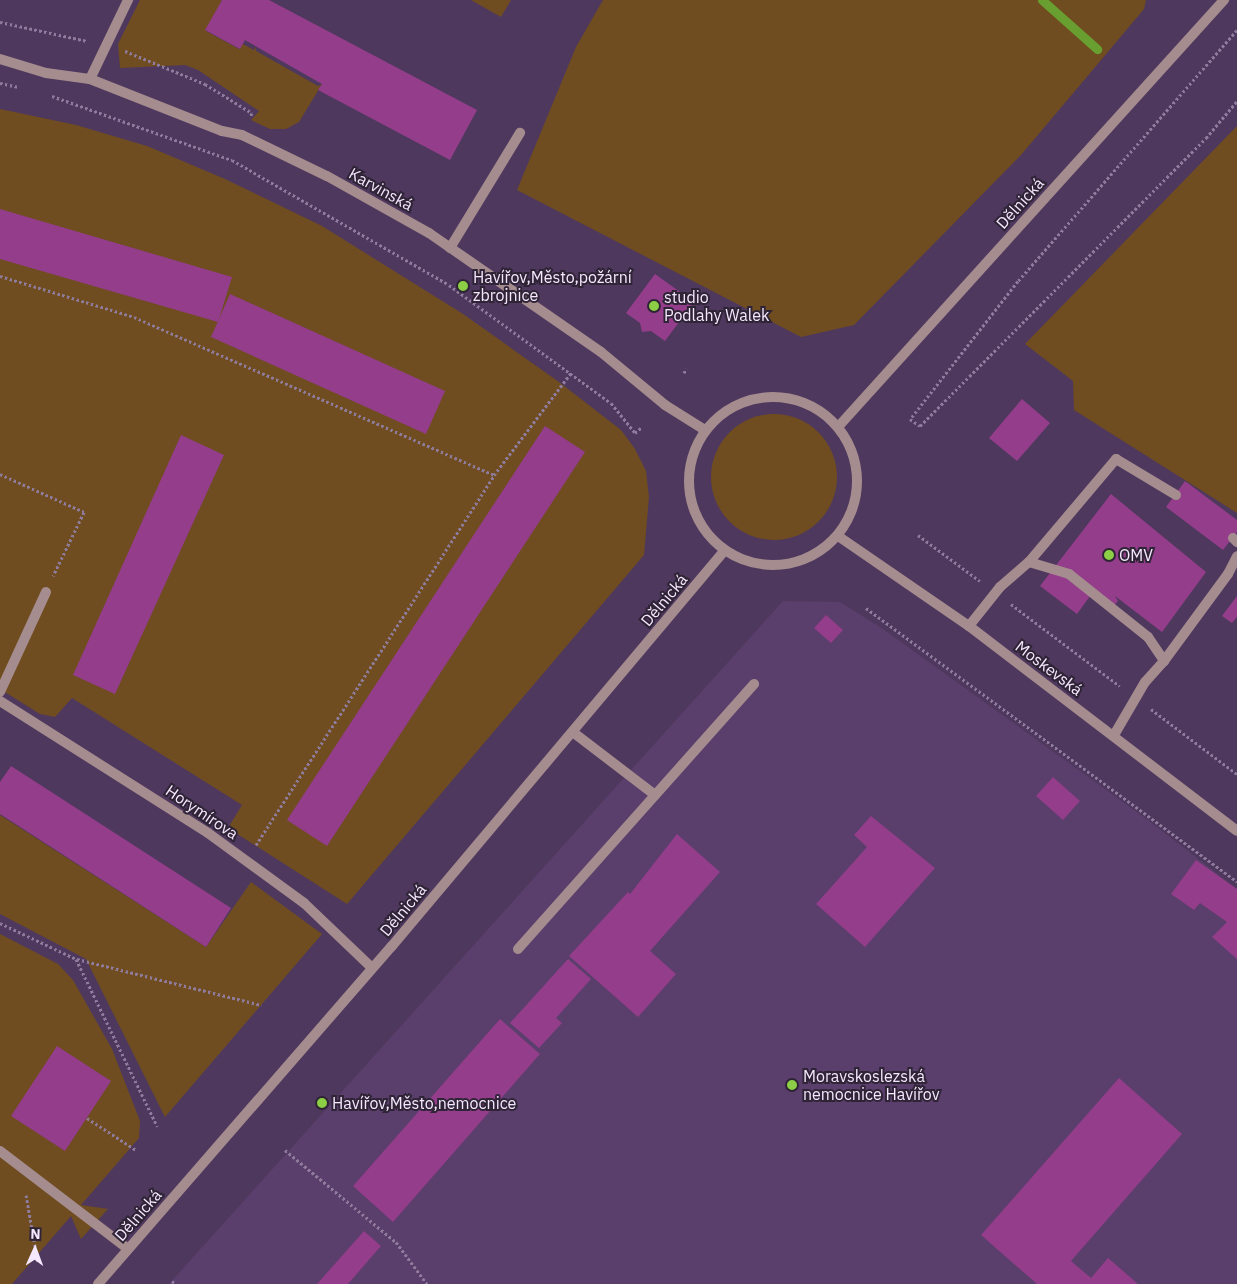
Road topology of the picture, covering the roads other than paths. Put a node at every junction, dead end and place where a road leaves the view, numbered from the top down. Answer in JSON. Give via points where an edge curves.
{"nodes":[{"id":1,"x":128,"y":0,"type":"edge"},
{"id":2,"x":1224,"y":0,"type":"edge"},
{"id":3,"x":0,"y":59,"type":"edge"},
{"id":4,"x":90,"y":79,"type":"junction"},
{"id":5,"x":520,"y":133,"type":"dead end"},
{"id":6,"x":450,"y":248,"type":"junction"},
{"id":7,"x":838,"y":427,"type":"junction"},
{"id":8,"x":706,"y":430,"type":"junction"},
{"id":9,"x":1176,"y":494,"type":"dead end"},
{"id":10,"x":838,"y":536,"type":"junction"},
{"id":11,"x":726,"y":550,"type":"junction"},
{"id":12,"x":1237,"y":556,"type":"edge"},
{"id":13,"x":1029,"y":562,"type":"junction"},
{"id":14,"x":46,"y":592,"type":"road end"},
{"id":15,"x":969,"y":626,"type":"junction"},
{"id":16,"x":1164,"y":661,"type":"junction"},
{"id":17,"x":754,"y":684,"type":"dead end"},
{"id":18,"x":0,"y":692,"type":"edge"},
{"id":19,"x":0,"y":701,"type":"edge"},
{"id":20,"x":574,"y":733,"type":"junction"},
{"id":21,"x":1114,"y":735,"type":"junction"},
{"id":22,"x":655,"y":795,"type":"junction"},
{"id":23,"x":1237,"y":831,"type":"edge"},
{"id":24,"x":518,"y":948,"type":"dead end"},
{"id":25,"x":372,"y":968,"type":"junction"},
{"id":26,"x":0,"y":1152,"type":"edge"},
{"id":27,"x":128,"y":1249,"type":"junction"},
{"id":28,"x":98,"y":1284,"type":"edge"}],
"edges":[{"from":1,"to":4,"type":"street"},
{"from":2,"to":7,"type":"street","name":"Dělnická"},
{"from":3,"to":4,"type":"street","name":"Karvinská","via":[[46,72]]},
{"from":4,"to":6,"type":"street","name":"Karvinská","via":[[242,136],[327,176]]},
{"from":5,"to":6,"type":"street"},
{"from":6,"to":8,"type":"street","name":"Karvinská","via":[[601,352],[665,405]]},
{"from":7,"to":8,"type":"street","via":[[808,404],[771,396],[734,406]]},
{"from":7,"to":10,"type":"street","via":[[849,444],[856,465],[857,486],[853,507]]},
{"from":8,"to":11,"type":"street","via":[[691,460],[690,494],[702,526]]},
{"from":9,"to":13,"type":"street","via":[[1116,459]]},
{"from":10,"to":11,"type":"street","via":[[815,554],[780,565],[742,559]]},
{"from":10,"to":15,"type":"street","name":"Moskevská"},
{"from":11,"to":20,"type":"street","name":"Dělnická"},
{"from":12,"to":16,"type":"street","via":[[1228,574]]},
{"from":13,"to":15,"type":"street","via":[[995,592]]},
{"from":13,"to":16,"type":"street","via":[[1069,574],[1148,637]]},
{"from":14,"to":18,"type":"street"},
{"from":15,"to":21,"type":"street","name":"Moskevská"},
{"from":16,"to":21,"type":"street"},
{"from":17,"to":22,"type":"street"},
{"from":19,"to":25,"type":"street","name":"Horymírova","via":[[208,832],[304,903]]},
{"from":20,"to":22,"type":"street"},
{"from":20,"to":25,"type":"street","name":"Dělnická"},
{"from":21,"to":23,"type":"street","name":"Moskevská"},
{"from":22,"to":24,"type":"street"},
{"from":25,"to":27,"type":"street","name":"Dělnická"},
{"from":26,"to":27,"type":"street"},
{"from":27,"to":28,"type":"street","name":"Dělnická"}]}
